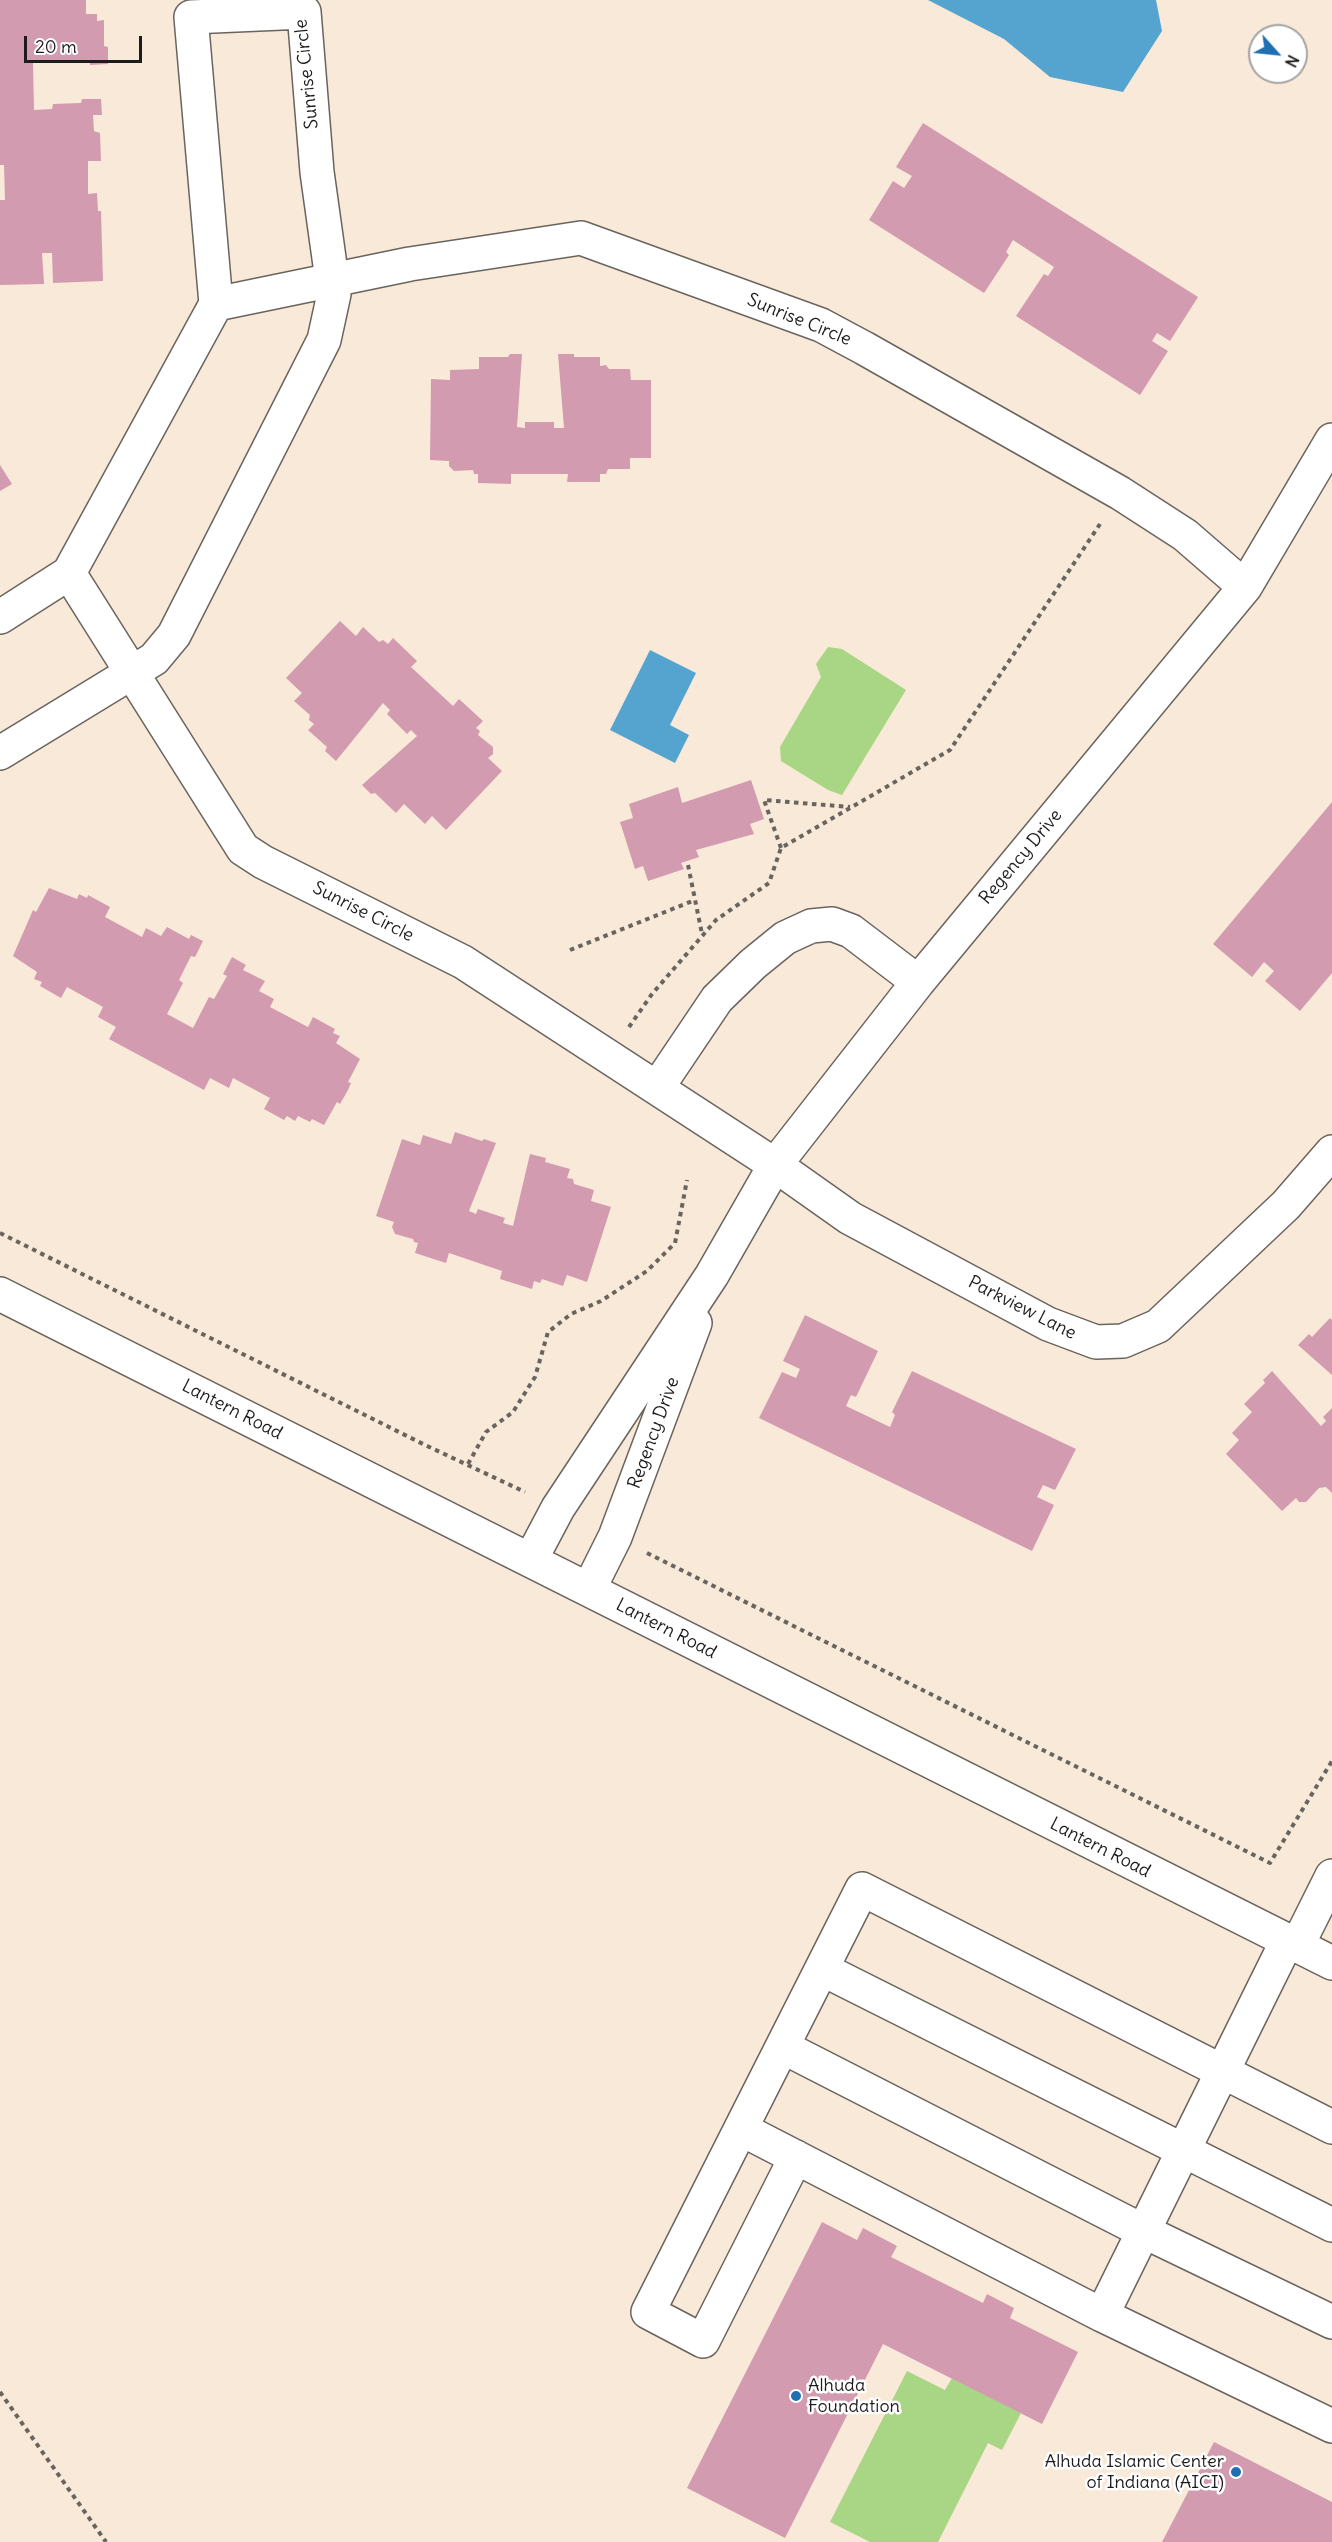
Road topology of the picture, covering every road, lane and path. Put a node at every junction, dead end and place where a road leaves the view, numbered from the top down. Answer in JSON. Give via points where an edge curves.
{"nodes":[{"id":1,"x":332,"y":281,"type":"junction"},
{"id":2,"x":216,"y":304,"type":"junction"},
{"id":3,"x":1332,"y":440,"type":"edge"},
{"id":4,"x":1120,"y":493,"type":"junction"},
{"id":5,"x":69,"y":573,"type":"junction"},
{"id":6,"x":1245,"y":587,"type":"junction"},
{"id":7,"x":0,"y":617,"type":"edge"},
{"id":8,"x":131,"y":673,"type":"junction"},
{"id":9,"x":0,"y":753,"type":"edge"},
{"id":10,"x":851,"y":807,"type":"junction"},
{"id":11,"x":781,"y":848,"type":"junction"},
{"id":12,"x":688,"y":864,"type":"dead end"},
{"id":13,"x":695,"y":900,"type":"junction"},
{"id":14,"x":702,"y":935,"type":"junction"},
{"id":15,"x":570,"y":950,"type":"dead end"},
{"id":16,"x":918,"y":982,"type":"junction"},
{"id":17,"x":608,"y":1056,"type":"junction"},
{"id":18,"x":657,"y":1089,"type":"junction"},
{"id":19,"x":1332,"y":1152,"type":"edge"},
{"id":20,"x":775,"y":1165,"type":"junction"},
{"id":21,"x":687,"y":1180,"type":"dead end"},
{"id":22,"x":712,"y":1275,"type":"junction"},
{"id":23,"x":0,"y":1294,"type":"edge"},
{"id":24,"x":468,"y":1465,"type":"dead end"},
{"id":25,"x":531,"y":1559,"type":"junction"},
{"id":26,"x":589,"y":1588,"type":"junction"},
{"id":27,"x":1332,"y":1761,"type":"edge"},
{"id":28,"x":1270,"y":1863,"type":"dead end"},
{"id":29,"x":1332,"y":1876,"type":"edge"},
{"id":30,"x":1292,"y":1943,"type":"junction"},
{"id":31,"x":1332,"y":1963,"type":"edge"},
{"id":32,"x":822,"y":1969,"type":"junction"},
{"id":33,"x":783,"y":2047,"type":"junction"},
{"id":34,"x":1222,"y":2072,"type":"junction"},
{"id":35,"x":1332,"y":2127,"type":"edge"},
{"id":36,"x":741,"y":2129,"type":"junction"},
{"id":37,"x":1182,"y":2151,"type":"junction"},
{"id":38,"x":796,"y":2157,"type":"junction"},
{"id":39,"x":1332,"y":2225,"type":"edge"},
{"id":40,"x":1143,"y":2231,"type":"junction"},
{"id":41,"x":1102,"y":2315,"type":"junction"},
{"id":42,"x":1332,"y":2322,"type":"edge"},
{"id":43,"x":0,"y":2392,"type":"edge"},
{"id":44,"x":1332,"y":2426,"type":"edge"},
{"id":45,"x":106,"y":2542,"type":"edge"}],
"edges":[{"from":1,"to":2,"type":"street","name":"Sunrise Circle"},
{"from":1,"to":2,"type":"street","name":"Sunrise Circle","via":[[317,172],[304,12],[191,17]]},
{"from":1,"to":4,"type":"street","name":"Sunrise Circle","via":[[410,264],[581,238],[821,325]]},
{"from":1,"to":8,"type":"street","name":"Sunrise Circle","via":[[334,294],[324,340],[180,624],[154,659]]},
{"from":2,"to":5,"type":"street"},
{"from":3,"to":6,"type":"street","name":"Regency Drive"},
{"from":4,"to":6,"type":"street","name":"Sunrise Circle","via":[[1185,534]]},
{"from":4,"to":10,"type":"path","via":[[950,750]]},
{"from":5,"to":7,"type":"street"},
{"from":5,"to":8,"type":"street","name":"Sunrise Circle"},
{"from":6,"to":16,"type":"street","name":"Regency Drive"},
{"from":8,"to":9,"type":"street","name":"Sunrise Circle"},
{"from":8,"to":17,"type":"street","name":"Sunrise Circle","via":[[243,849],[463,962]]},
{"from":10,"to":11,"type":"path"},
{"from":10,"to":11,"type":"path","via":[[764,800]]},
{"from":11,"to":14,"type":"path","via":[[770,883],[716,920]]},
{"from":12,"to":13,"type":"path"},
{"from":13,"to":14,"type":"path"},
{"from":13,"to":15,"type":"path"},
{"from":14,"to":17,"type":"path","via":[[652,994]]},
{"from":16,"to":18,"type":"street","via":[[851,931],[832,924],[811,926],[785,938],[717,999]]},
{"from":16,"to":20,"type":"street","name":"Regency Drive"},
{"from":17,"to":18,"type":"street","name":"Sunrise Circle"},
{"from":18,"to":20,"type":"street","name":"Sunrise Circle"},
{"from":19,"to":20,"type":"street","name":"Parkview Lane","via":[[1286,1204],[1158,1326],[1123,1341],[1096,1342],[1048,1324],[850,1218]]},
{"from":20,"to":22,"type":"street","name":"Regency Drive"},
{"from":21,"to":24,"type":"path","via":[[675,1243],[647,1271],[601,1301],[570,1314],[548,1332],[535,1377],[513,1412],[486,1431]]},
{"from":22,"to":25,"type":"street","name":"Regency Drive","via":[[558,1508]]},
{"from":22,"to":26,"type":"street","name":"Regency Drive","via":[[619,1527]]},
{"from":23,"to":25,"type":"street","name":"Lantern Road"},
{"from":25,"to":26,"type":"street","name":"Lantern Road"},
{"from":26,"to":30,"type":"street","name":"Lantern Road","via":[[800,1698]]},
{"from":27,"to":28,"type":"path"},
{"from":29,"to":30,"type":"street"},
{"from":30,"to":31,"type":"street","name":"Lantern Road"},
{"from":30,"to":34,"type":"street"},
{"from":32,"to":33,"type":"street"},
{"from":32,"to":34,"type":"street","via":[[862,1889]]},
{"from":32,"to":37,"type":"street"},
{"from":33,"to":36,"type":"street"},
{"from":33,"to":40,"type":"street"},
{"from":34,"to":35,"type":"street"},
{"from":34,"to":37,"type":"street"},
{"from":36,"to":38,"type":"street"},
{"from":36,"to":38,"type":"street","via":[[648,2312],[703,2341]]},
{"from":37,"to":39,"type":"street"},
{"from":37,"to":40,"type":"street"},
{"from":38,"to":41,"type":"street"},
{"from":40,"to":41,"type":"street"},
{"from":40,"to":42,"type":"street"},
{"from":41,"to":44,"type":"street"},
{"from":43,"to":45,"type":"path"}]}
